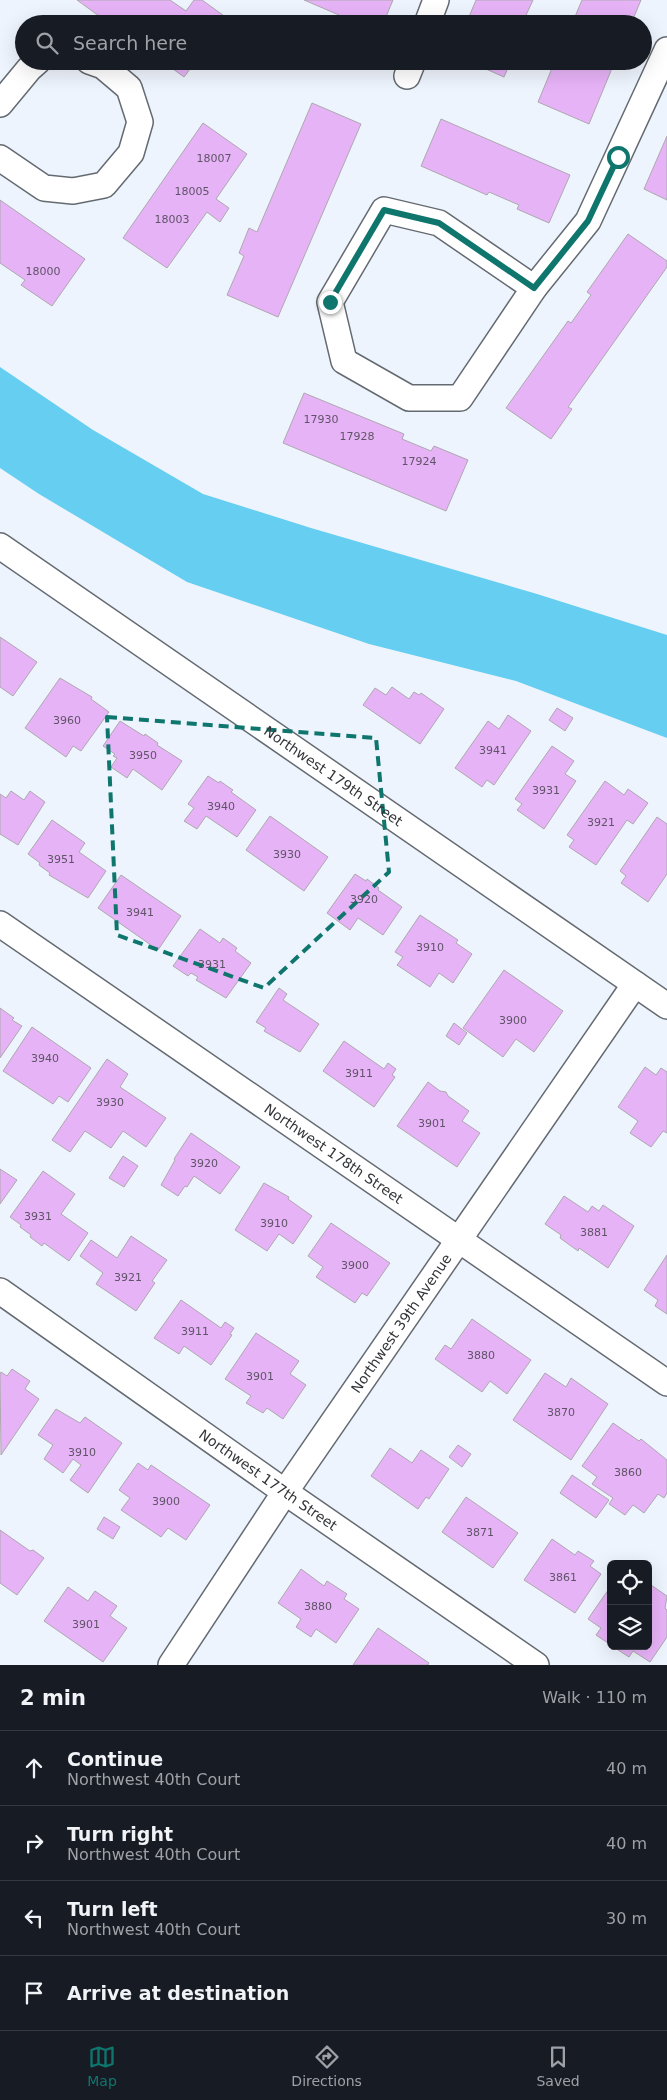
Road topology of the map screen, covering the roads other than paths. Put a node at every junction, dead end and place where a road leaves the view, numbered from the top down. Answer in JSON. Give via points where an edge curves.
{"nodes":[{"id":1,"x":436,"y":0,"type":"edge"},
{"id":2,"x":430,"y":15,"type":"edge"},
{"id":3,"x":667,"y":50,"type":"edge"},
{"id":4,"x":28,"y":70,"type":"edge"},
{"id":5,"x":108,"y":70,"type":"edge"},
{"id":6,"x":0,"y":104,"type":"edge"},
{"id":7,"x":0,"y":158,"type":"edge"},
{"id":8,"x":534,"y":288,"type":"junction"},
{"id":9,"x":0,"y":546,"type":"edge"},
{"id":10,"x":0,"y":924,"type":"edge"},
{"id":11,"x":635,"y":984,"type":"junction"},
{"id":12,"x":667,"y":1006,"type":"edge"},
{"id":13,"x":460,"y":1240,"type":"junction"},
{"id":14,"x":0,"y":1291,"type":"edge"},
{"id":15,"x":667,"y":1383,"type":"edge"},
{"id":16,"x":285,"y":1492,"type":"junction"},
{"id":17,"x":171,"y":1665,"type":"edge"},
{"id":18,"x":536,"y":1665,"type":"edge"}],
"edges":[{"from":1,"to":2,"type":"street"},
{"from":3,"to":8,"type":"street","via":[[588,221]]},
{"from":4,"to":6,"type":"street"},
{"from":5,"to":7,"type":"street","via":[[129,88],[140,122],[131,153],[104,185],[74,192],[44,188]]},
{"from":8,"to":8,"type":"street","via":[[460,398],[409,398],[344,361],[330,302],[384,210],[439,223]]},
{"from":9,"to":11,"type":"street","name":"Northwest 179th Street"},
{"from":10,"to":13,"type":"street","name":"Northwest 178th Street"},
{"from":11,"to":12,"type":"street","name":"Northwest 179th Street"},
{"from":11,"to":13,"type":"street","name":"Northwest 39th Avenue"},
{"from":13,"to":15,"type":"street","name":"Northwest 178th Street"},
{"from":13,"to":16,"type":"street","name":"Northwest 39th Avenue"},
{"from":14,"to":16,"type":"street","name":"Northwest 177th Street"},
{"from":16,"to":17,"type":"street","name":"Northwest 39th Avenue"},
{"from":16,"to":18,"type":"street","name":"Northwest 177th Street"}]}
